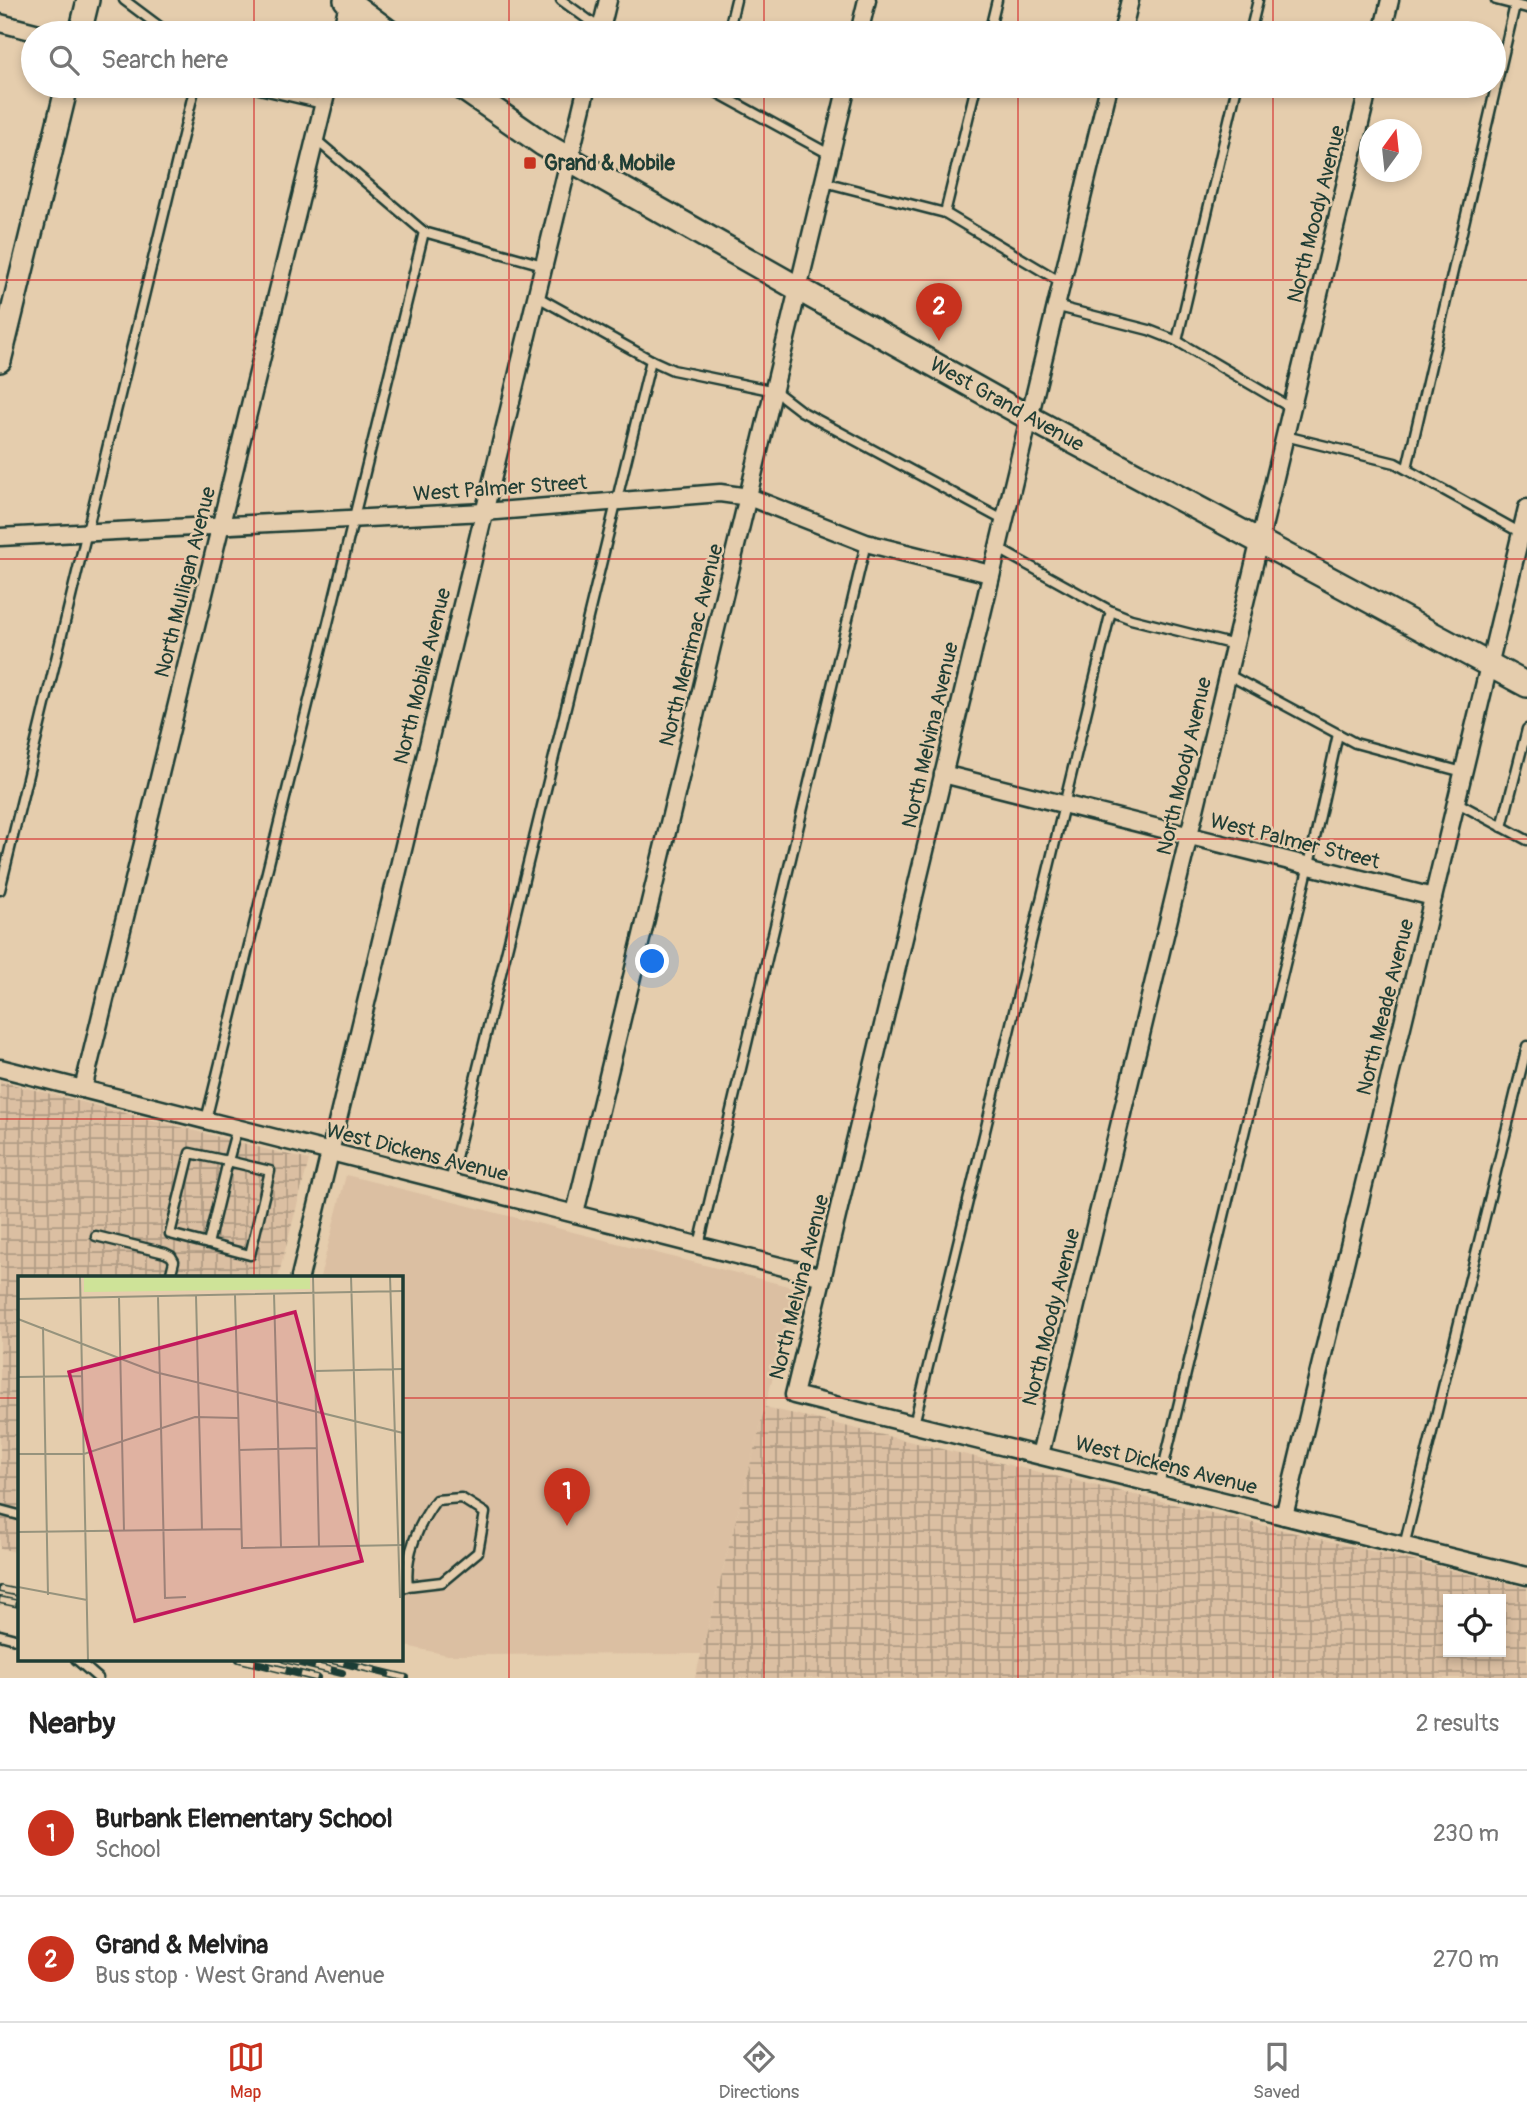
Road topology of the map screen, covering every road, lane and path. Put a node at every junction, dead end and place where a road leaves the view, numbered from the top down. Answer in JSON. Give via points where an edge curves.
{"nodes":[{"id":1,"x":88,"y":0,"type":"edge"},
{"id":2,"x":124,"y":0,"type":"edge"},
{"id":3,"x":561,"y":0,"type":"edge"},
{"id":4,"x":608,"y":0,"type":"edge"},
{"id":5,"x":736,"y":0,"type":"edge"},
{"id":6,"x":867,"y":0,"type":"edge"},
{"id":7,"x":997,"y":0,"type":"edge"},
{"id":8,"x":1130,"y":0,"type":"edge"},
{"id":9,"x":1258,"y":0,"type":"edge"},
{"id":10,"x":1390,"y":0,"type":"edge"},
{"id":11,"x":1496,"y":0,"type":"edge"},
{"id":12,"x":348,"y":1,"type":"edge"},
{"id":13,"x":1515,"y":5,"type":"junction"},
{"id":14,"x":1527,"y":8,"type":"edge"},
{"id":15,"x":83,"y":21,"type":"edge"},
{"id":16,"x":152,"y":21,"type":"edge"},
{"id":17,"x":344,"y":21,"type":"edge"},
{"id":18,"x":374,"y":21,"type":"edge"},
{"id":19,"x":587,"y":21,"type":"edge"},
{"id":20,"x":603,"y":21,"type":"edge"},
{"id":21,"x":731,"y":21,"type":"edge"},
{"id":22,"x":862,"y":21,"type":"edge"},
{"id":23,"x":992,"y":21,"type":"edge"},
{"id":24,"x":1125,"y":21,"type":"edge"},
{"id":25,"x":1253,"y":21,"type":"edge"},
{"id":26,"x":1385,"y":21,"type":"edge"},
{"id":27,"x":0,"y":23,"type":"edge"},
{"id":28,"x":21,"y":28,"type":"edge"},
{"id":29,"x":1506,"y":44,"type":"edge"},
{"id":30,"x":64,"y":98,"type":"edge"},
{"id":31,"x":191,"y":98,"type":"edge"},
{"id":32,"x":298,"y":98,"type":"edge"},
{"id":33,"x":325,"y":98,"type":"edge"},
{"id":34,"x":476,"y":98,"type":"edge"},
{"id":35,"x":584,"y":98,"type":"edge"},
{"id":36,"x":730,"y":98,"type":"edge"},
{"id":37,"x":844,"y":98,"type":"edge"},
{"id":38,"x":973,"y":98,"type":"edge"},
{"id":39,"x":1106,"y":98,"type":"edge"},
{"id":40,"x":1234,"y":98,"type":"edge"},
{"id":41,"x":1366,"y":98,"type":"edge"},
{"id":42,"x":1493,"y":98,"type":"edge"},
{"id":43,"x":323,"y":104,"type":"junction"},
{"id":44,"x":315,"y":139,"type":"junction"},
{"id":45,"x":831,"y":155,"type":"junction"},
{"id":46,"x":568,"y":159,"type":"junction"},
{"id":47,"x":824,"y":182,"type":"junction"},
{"id":48,"x":945,"y":213,"type":"junction"},
{"id":49,"x":424,"y":232,"type":"junction"},
{"id":50,"x":543,"y":264,"type":"junction"},
{"id":51,"x":1061,"y":282,"type":"junction"},
{"id":52,"x":799,"y":289,"type":"junction"},
{"id":53,"x":536,"y":296,"type":"junction"},
{"id":54,"x":1055,"y":306,"type":"junction"},
{"id":55,"x":1177,"y":341,"type":"junction"},
{"id":56,"x":651,"y":360,"type":"junction"},
{"id":57,"x":0,"y":361,"type":"edge"},
{"id":58,"x":775,"y":391,"type":"junction"},
{"id":59,"x":1292,"y":408,"type":"junction"},
{"id":60,"x":1028,"y":416,"type":"junction"},
{"id":61,"x":1285,"y":436,"type":"junction"},
{"id":62,"x":1407,"y":468,"type":"junction"},
{"id":63,"x":749,"y":497,"type":"junction"},
{"id":64,"x":618,"y":500,"type":"junction"},
{"id":65,"x":1527,"y":508,"type":"edge"},
{"id":66,"x":484,"y":512,"type":"junction"},
{"id":67,"x":353,"y":518,"type":"junction"},
{"id":68,"x":1003,"y":520,"type":"junction"},
{"id":69,"x":221,"y":524,"type":"junction"},
{"id":70,"x":87,"y":533,"type":"junction"},
{"id":71,"x":1521,"y":533,"type":"junction"},
{"id":72,"x":0,"y":537,"type":"edge"},
{"id":73,"x":1259,"y":541,"type":"junction"},
{"id":74,"x":866,"y":543,"type":"junction"},
{"id":75,"x":997,"y":548,"type":"junction"},
{"id":76,"x":1521,"y":562,"type":"edge"},
{"id":77,"x":990,"y":574,"type":"junction"},
{"id":78,"x":1111,"y":611,"type":"junction"},
{"id":79,"x":1234,"y":645,"type":"junction"},
{"id":80,"x":1489,"y":664,"type":"junction"},
{"id":81,"x":1227,"y":674,"type":"junction"},
{"id":82,"x":1527,"y":685,"type":"edge"},
{"id":83,"x":1527,"y":729,"type":"edge"},
{"id":84,"x":1338,"y":734,"type":"junction"},
{"id":85,"x":1464,"y":772,"type":"junction"},
{"id":86,"x":943,"y":774,"type":"junction"},
{"id":87,"x":1456,"y":802,"type":"junction"},
{"id":88,"x":1063,"y":804,"type":"junction"},
{"id":89,"x":1502,"y":827,"type":"junction"},
{"id":90,"x":1189,"y":836,"type":"junction"},
{"id":91,"x":1527,"y":840,"type":"edge"},
{"id":92,"x":1309,"y":866,"type":"junction"},
{"id":93,"x":0,"y":890,"type":"edge"},
{"id":94,"x":1433,"y":897,"type":"junction"},
{"id":95,"x":1527,"y":1046,"type":"edge"},
{"id":96,"x":0,"y":1068,"type":"edge"},
{"id":97,"x":83,"y":1089,"type":"junction"},
{"id":98,"x":206,"y":1120,"type":"junction"},
{"id":99,"x":237,"y":1128,"type":"junction"},
{"id":100,"x":330,"y":1152,"type":"junction"},
{"id":101,"x":228,"y":1161,"type":"junction"},
{"id":102,"x":450,"y":1182,"type":"junction"},
{"id":103,"x":575,"y":1213,"type":"junction"},
{"id":104,"x":96,"y":1236,"type":"dead end"},
{"id":105,"x":208,"y":1244,"type":"junction"},
{"id":106,"x":699,"y":1245,"type":"junction"},
{"id":107,"x":170,"y":1276,"type":"edge"},
{"id":108,"x":300,"y":1276,"type":"edge"},
{"id":109,"x":823,"y":1277,"type":"junction"},
{"id":110,"x":794,"y":1395,"type":"joint"},
{"id":111,"x":914,"y":1424,"type":"junction"},
{"id":112,"x":1040,"y":1455,"type":"junction"},
{"id":113,"x":1159,"y":1485,"type":"junction"},
{"id":114,"x":0,"y":1510,"type":"edge"},
{"id":115,"x":18,"y":1515,"type":"edge"},
{"id":116,"x":1284,"y":1516,"type":"junction"},
{"id":117,"x":1404,"y":1546,"type":"junction"},
{"id":118,"x":1527,"y":1576,"type":"edge"},
{"id":119,"x":404,"y":1587,"type":"edge"},
{"id":120,"x":0,"y":1636,"type":"edge"},
{"id":121,"x":18,"y":1640,"type":"edge"},
{"id":122,"x":77,"y":1660,"type":"edge"},
{"id":123,"x":98,"y":1678,"type":"edge"}],
"edges":[{"from":1,"to":15,"type":"street"},
{"from":2,"to":16,"type":"lane"},
{"from":3,"to":19,"type":"lane"},
{"from":4,"to":20,"type":"street"},
{"from":5,"to":21,"type":"lane"},
{"from":6,"to":22,"type":"street"},
{"from":7,"to":23,"type":"lane"},
{"from":8,"to":24,"type":"street"},
{"from":9,"to":25,"type":"lane"},
{"from":10,"to":26,"type":"street"},
{"from":11,"to":13,"type":"lane"},
{"from":12,"to":17,"type":"street"},
{"from":12,"to":18,"type":"main road"},
{"from":13,"to":14,"type":"lane"},
{"from":13,"to":29,"type":"lane"},
{"from":27,"to":28,"type":"street"},
{"from":30,"to":57,"type":"street"},
{"from":31,"to":70,"type":"lane"},
{"from":32,"to":43,"type":"lane"},
{"from":33,"to":43,"type":"street","name":"North Mulligan Avenue"},
{"from":34,"to":46,"type":"main road","name":"West Grand Avenue"},
{"from":35,"to":46,"type":"street","name":"North Mobile Avenue"},
{"from":36,"to":45,"type":"lane"},
{"from":37,"to":45,"type":"street","name":"North Merrimac Avenue"},
{"from":38,"to":48,"type":"lane"},
{"from":39,"to":51,"type":"street","name":"North Melvina Avenue"},
{"from":40,"to":55,"type":"lane"},
{"from":41,"to":59,"type":"street","name":"North Moody Avenue"},
{"from":42,"to":62,"type":"lane"},
{"from":43,"to":44,"type":"street","name":"North Mulligan Avenue"},
{"from":44,"to":49,"type":"lane"},
{"from":44,"to":69,"type":"street","name":"North Mulligan Avenue"},
{"from":45,"to":47,"type":"street","name":"North Merrimac Avenue"},
{"from":46,"to":50,"type":"street","name":"North Mobile Avenue"},
{"from":46,"to":52,"type":"main road","name":"West Grand Avenue"},
{"from":47,"to":48,"type":"lane"},
{"from":47,"to":52,"type":"street","name":"North Merrimac Avenue"},
{"from":48,"to":51,"type":"lane"},
{"from":49,"to":50,"type":"lane"},
{"from":49,"to":67,"type":"lane"},
{"from":50,"to":53,"type":"street","name":"North Mobile Avenue"},
{"from":51,"to":54,"type":"street","name":"North Melvina Avenue"},
{"from":52,"to":58,"type":"street","name":"North Merrimac Avenue"},
{"from":52,"to":60,"type":"main road","name":"West Grand Avenue"},
{"from":53,"to":56,"type":"lane"},
{"from":53,"to":66,"type":"street","name":"North Mobile Avenue"},
{"from":54,"to":55,"type":"lane"},
{"from":54,"to":60,"type":"street","name":"North Melvina Avenue"},
{"from":55,"to":59,"type":"lane"},
{"from":56,"to":58,"type":"lane","via":[[673,370]]},
{"from":56,"to":64,"type":"lane"},
{"from":58,"to":63,"type":"street","name":"North Merrimac Avenue"},
{"from":58,"to":68,"type":"lane","via":[[801,411]]},
{"from":59,"to":61,"type":"street","name":"North Moody Avenue"},
{"from":60,"to":68,"type":"street","name":"North Melvina Avenue"},
{"from":60,"to":73,"type":"main road","name":"West Grand Avenue"},
{"from":61,"to":62,"type":"lane"},
{"from":61,"to":73,"type":"street","name":"North Moody Avenue"},
{"from":62,"to":71,"type":"lane"},
{"from":63,"to":64,"type":"street","name":"West Palmer Street","via":[[720,493]]},
{"from":63,"to":74,"type":"street","name":"West Palmer Street"},
{"from":63,"to":103,"type":"street","name":"North Merrimac Avenue"},
{"from":64,"to":66,"type":"street","name":"West Palmer Street"},
{"from":64,"to":102,"type":"lane"},
{"from":65,"to":71,"type":"street","name":"North Meade Avenue"},
{"from":66,"to":67,"type":"street","name":"West Palmer Street"},
{"from":66,"to":100,"type":"street","name":"North Mobile Avenue"},
{"from":67,"to":69,"type":"street","name":"West Palmer Street"},
{"from":67,"to":98,"type":"lane"},
{"from":68,"to":75,"type":"street","name":"North Melvina Avenue"},
{"from":69,"to":70,"type":"street","name":"West Palmer Street"},
{"from":69,"to":97,"type":"street","name":"North Mulligan Avenue"},
{"from":70,"to":72,"type":"street","name":"West Palmer Street"},
{"from":70,"to":93,"type":"lane"},
{"from":71,"to":76,"type":"street","name":"North Meade Avenue"},
{"from":73,"to":79,"type":"street","name":"North Moody Avenue"},
{"from":73,"to":80,"type":"main road","name":"West Grand Avenue"},
{"from":74,"to":77,"type":"street","name":"West Palmer Street"},
{"from":74,"to":106,"type":"lane"},
{"from":75,"to":77,"type":"street","name":"North Melvina Avenue"},
{"from":75,"to":78,"type":"lane"},
{"from":76,"to":80,"type":"street","name":"North Meade Avenue"},
{"from":77,"to":86,"type":"street","name":"North Melvina Avenue"},
{"from":78,"to":79,"type":"lane"},
{"from":78,"to":88,"type":"lane"},
{"from":79,"to":81,"type":"street","name":"North Moody Avenue"},
{"from":80,"to":82,"type":"main road","name":"West Grand Avenue"},
{"from":80,"to":85,"type":"street","name":"North Meade Avenue"},
{"from":81,"to":84,"type":"lane"},
{"from":81,"to":90,"type":"street","name":"North Moody Avenue"},
{"from":83,"to":89,"type":"lane"},
{"from":84,"to":85,"type":"lane","via":[[1355,743]]},
{"from":84,"to":92,"type":"lane"},
{"from":85,"to":87,"type":"street","name":"North Meade Avenue"},
{"from":86,"to":88,"type":"street","name":"West Palmer Street"},
{"from":86,"to":109,"type":"street","name":"North Melvina Avenue"},
{"from":87,"to":89,"type":"lane"},
{"from":87,"to":94,"type":"street","name":"North Meade Avenue"},
{"from":88,"to":90,"type":"street","name":"West Palmer Street"},
{"from":88,"to":111,"type":"lane"},
{"from":89,"to":91,"type":"lane"},
{"from":90,"to":92,"type":"street","name":"West Palmer Street"},
{"from":90,"to":112,"type":"street","name":"North Moody Avenue"},
{"from":92,"to":94,"type":"street","name":"West Palmer Street"},
{"from":92,"to":113,"type":"lane"},
{"from":94,"to":116,"type":"street","name":"North Meade Avenue"},
{"from":95,"to":117,"type":"lane"},
{"from":96,"to":97,"type":"street","name":"West Dickens Avenue"},
{"from":97,"to":98,"type":"street","name":"West Dickens Avenue"},
{"from":98,"to":99,"type":"street","name":"West Dickens Avenue"},
{"from":99,"to":100,"type":"street","name":"West Dickens Avenue"},
{"from":99,"to":101,"type":"lane"},
{"from":100,"to":102,"type":"street","name":"West Dickens Avenue"},
{"from":100,"to":108,"type":"street","name":"North Mobile Avenue"},
{"from":101,"to":105,"type":"lane"},
{"from":101,"to":105,"type":"lane","via":[[190,1153],[170,1234]]},
{"from":101,"to":105,"type":"lane","via":[[270,1171],[250,1255]]},
{"from":102,"to":103,"type":"street","name":"West Dickens Avenue"},
{"from":103,"to":106,"type":"street","name":"West Dickens Avenue"},
{"from":104,"to":107,"type":"lane","via":[[171,1256]]},
{"from":106,"to":109,"type":"street","name":"West Dickens Avenue"},
{"from":109,"to":110,"type":"street","name":"North Melvina Avenue"},
{"from":110,"to":111,"type":"street","name":"West Dickens Avenue"},
{"from":111,"to":112,"type":"street","name":"West Dickens Avenue"},
{"from":112,"to":113,"type":"street","name":"West Dickens Avenue"},
{"from":113,"to":116,"type":"street","name":"West Dickens Avenue"},
{"from":114,"to":115,"type":"lane"},
{"from":116,"to":117,"type":"street","name":"West Dickens Avenue"},
{"from":117,"to":118,"type":"street","name":"West Dickens Avenue"},
{"from":119,"to":119,"type":"lane","via":[[442,1582],[478,1552],[485,1513],[461,1498],[436,1500],[421,1520]]},
{"from":120,"to":121,"type":"lane"},
{"from":122,"to":123,"type":"lane"}]}
